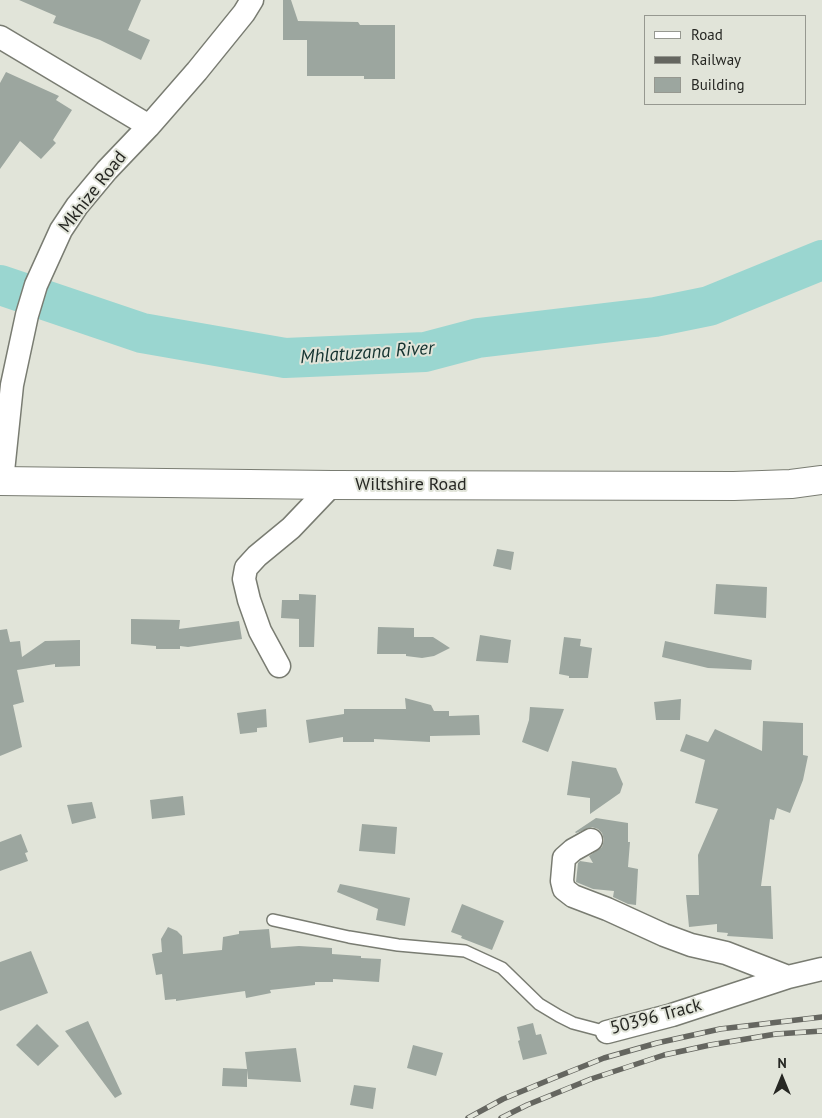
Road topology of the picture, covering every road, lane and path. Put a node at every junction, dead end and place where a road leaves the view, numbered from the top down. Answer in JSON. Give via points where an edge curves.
{"nodes":[{"id":1,"x":252,"y":0,"type":"edge"},
{"id":2,"x":0,"y":37,"type":"edge"},
{"id":3,"x":149,"y":126,"type":"junction"},
{"id":4,"x":822,"y":480,"type":"edge"},
{"id":5,"x":1,"y":481,"type":"edge"},
{"id":6,"x":332,"y":485,"type":"junction"},
{"id":7,"x":279,"y":666,"type":"dead end"},
{"id":8,"x":591,"y":840,"type":"dead end"},
{"id":9,"x":273,"y":920,"type":"dead end"},
{"id":10,"x":822,"y":969,"type":"edge"},
{"id":11,"x":788,"y":977,"type":"junction"},
{"id":12,"x":607,"y":1032,"type":"joint"}],
"edges":[{"from":1,"to":3,"type":"street","name":"Mkhize Road","via":[[244,14]]},
{"from":2,"to":3,"type":"street"},
{"from":3,"to":5,"type":"street","name":"Mkhize Road","via":[[77,206],[61,230],[36,285],[21,341],[9,407]]},
{"from":4,"to":6,"type":"street","name":"Wiltshire Road","via":[[734,486]]},
{"from":5,"to":6,"type":"street","name":"Wiltshire Road"},
{"from":6,"to":7,"type":"street","via":[[246,568],[244,579],[249,600],[260,631]]},
{"from":8,"to":11,"type":"street","via":[[564,858],[564,890],[691,945],[726,953]]},
{"from":9,"to":12,"type":"lane","name":"50396 Track","via":[[398,945],[465,950],[502,968],[539,1004],[559,1016]]},
{"from":10,"to":11,"type":"street","name":"50396 Track"},
{"from":11,"to":12,"type":"street","name":"50396 Track","via":[[672,1015]]}]}
